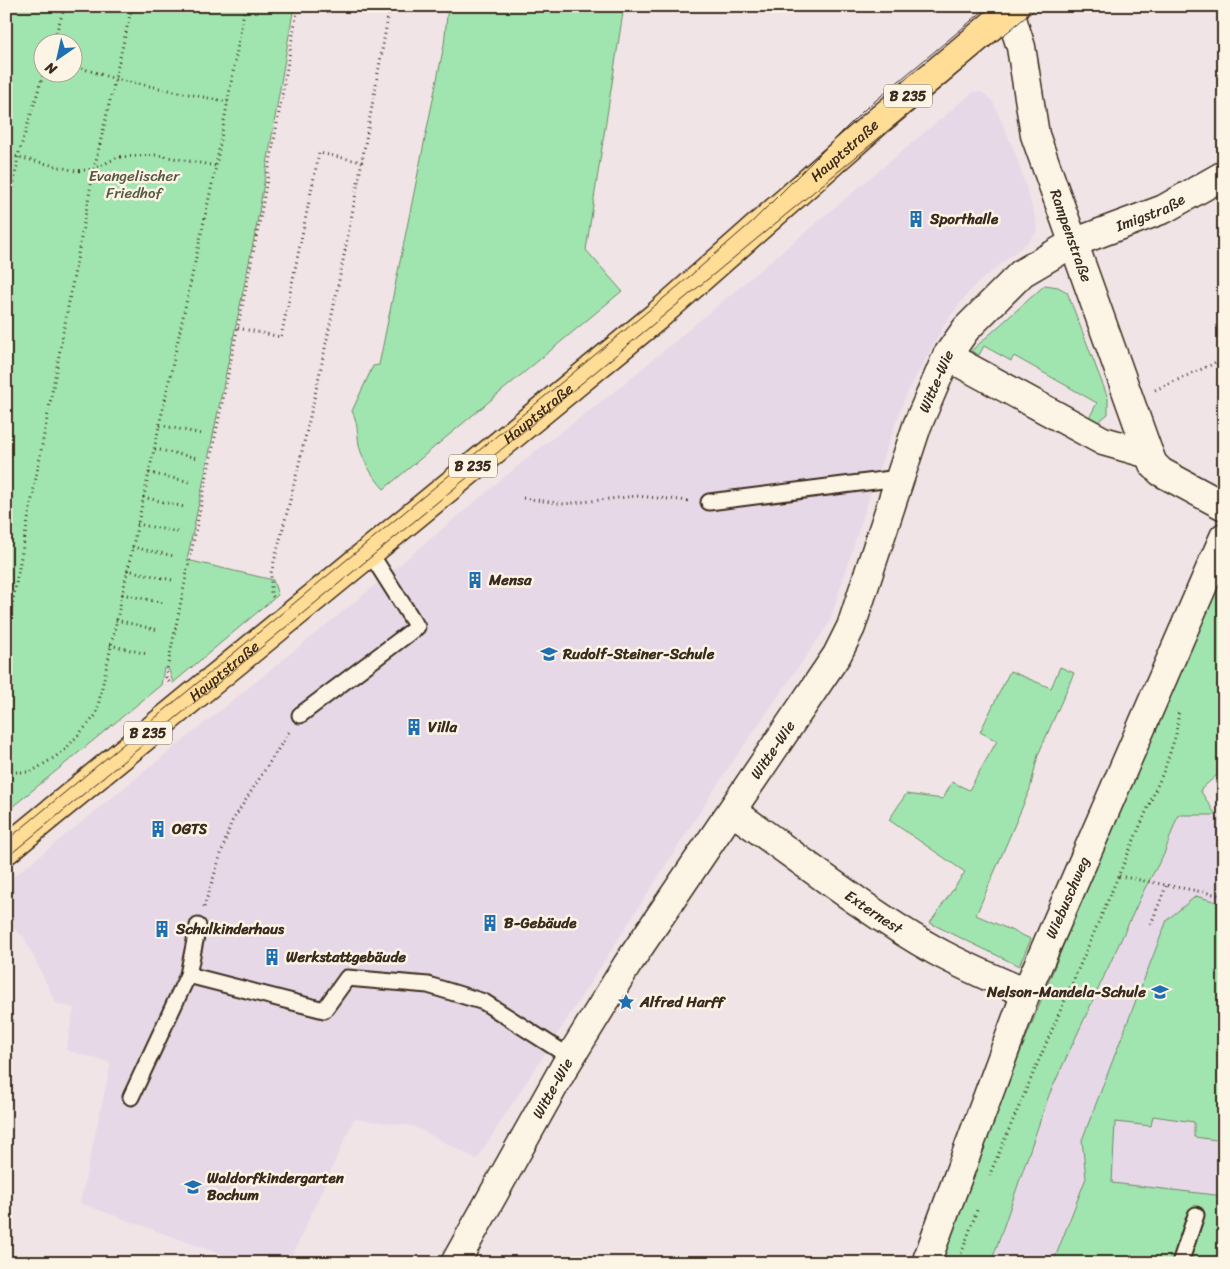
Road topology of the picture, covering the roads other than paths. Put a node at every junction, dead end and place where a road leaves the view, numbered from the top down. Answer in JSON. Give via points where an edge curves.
{"nodes":[{"id":1,"x":1011,"y":8,"type":"edge"},
{"id":2,"x":1224,"y":175,"type":"edge"},
{"id":3,"x":1073,"y":243,"type":"junction"},
{"id":4,"x":948,"y":356,"type":"junction"},
{"id":5,"x":1149,"y":454,"type":"junction"},
{"id":6,"x":899,"y":478,"type":"junction"},
{"id":7,"x":709,"y":502,"type":"road end"},
{"id":8,"x":1224,"y":506,"type":"edge"},
{"id":9,"x":1224,"y":537,"type":"edge"},
{"id":10,"x":370,"y":551,"type":"junction"},
{"id":11,"x":300,"y":715,"type":"road end"},
{"id":12,"x":732,"y":811,"type":"junction"},
{"id":13,"x":6,"y":850,"type":"edge"},
{"id":14,"x":198,"y":926,"type":"road end"},
{"id":15,"x":188,"y":975,"type":"junction"},
{"id":16,"x":1026,"y":993,"type":"junction"},
{"id":17,"x":570,"y":1057,"type":"junction"},
{"id":18,"x":131,"y":1097,"type":"dead end"},
{"id":19,"x":1196,"y":1215,"type":"dead end"},
{"id":20,"x":454,"y":1263,"type":"edge"},
{"id":21,"x":926,"y":1263,"type":"edge"},
{"id":22,"x":1180,"y":1263,"type":"edge"}],
"edges":[{"from":1,"to":3,"type":"street","name":"Rampenstraße","via":[[1021,47],[1035,135]]},
{"from":1,"to":10,"type":"main road","name":"Hauptstraße","number":"B 235","via":[[656,317]]},
{"from":2,"to":3,"type":"street","name":"Imigstraße","via":[[1164,209]]},
{"from":3,"to":4,"type":"street","name":"Witte-Wie","via":[[1022,273],[966,329]]},
{"from":3,"to":5,"type":"street","name":"Rampenstraße"},
{"from":4,"to":5,"type":"street","via":[[1103,441]]},
{"from":4,"to":6,"type":"street","name":"Witte-Wie","via":[[917,426]]},
{"from":5,"to":8,"type":"street","name":"Rampenstraße","via":[[1161,472]]},
{"from":6,"to":7,"type":"lane"},
{"from":6,"to":12,"type":"street","name":"Witte-Wie","via":[[851,627]]},
{"from":9,"to":16,"type":"street","name":"Wiebuschweg"},
{"from":10,"to":11,"type":"lane","via":[[417,627]]},
{"from":10,"to":13,"type":"main road","name":"Hauptstraße","number":"B 235"},
{"from":12,"to":16,"type":"street","name":"Externest","via":[[935,950]]},
{"from":12,"to":17,"type":"street","name":"Witte-Wie","via":[[627,965]]},
{"from":14,"to":15,"type":"lane"},
{"from":15,"to":17,"type":"lane","via":[[324,1010],[347,978],[428,985],[484,1002]]},
{"from":15,"to":18,"type":"lane"},
{"from":16,"to":21,"type":"street","name":"Wiebuschweg"},
{"from":17,"to":20,"type":"street","name":"Witte-Wie"},
{"from":19,"to":22,"type":"lane"}]}
